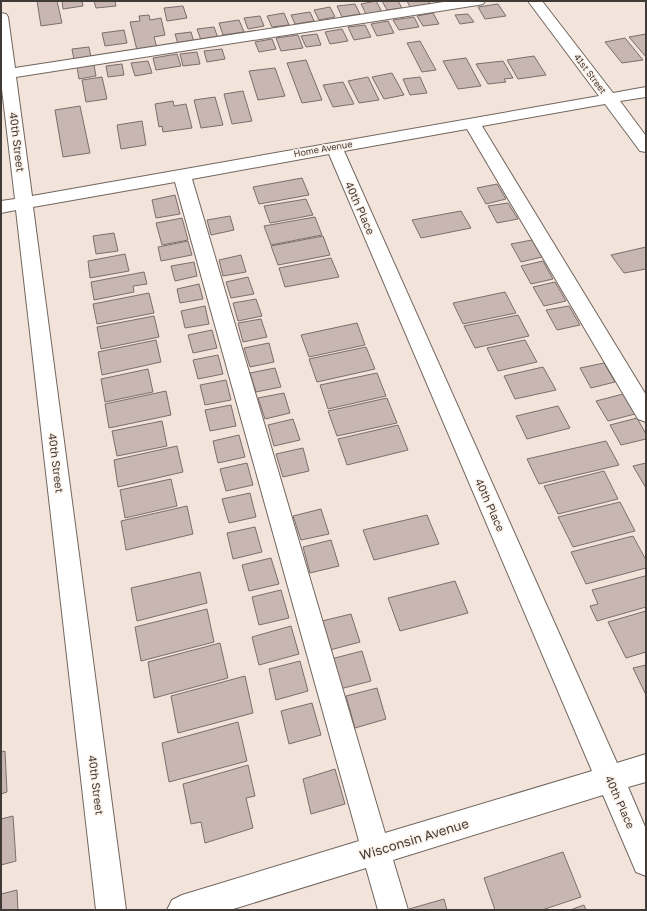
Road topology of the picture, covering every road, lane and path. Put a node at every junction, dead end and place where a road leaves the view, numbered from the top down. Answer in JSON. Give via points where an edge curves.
{"nodes":[{"id":1,"x":478,"y":1,"type":"edge"},
{"id":2,"x":535,"y":1,"type":"edge"},
{"id":3,"x":1,"y":17,"type":"edge"},
{"id":4,"x":5,"y":74,"type":"edge"},
{"id":5,"x":646,"y":92,"type":"edge"},
{"id":6,"x":609,"y":98,"type":"junction"},
{"id":7,"x":472,"y":123,"type":"junction"},
{"id":8,"x":334,"y":147,"type":"junction"},
{"id":9,"x":646,"y":147,"type":"edge"},
{"id":10,"x":182,"y":175,"type":"junction"},
{"id":11,"x":24,"y":203,"type":"junction"},
{"id":12,"x":1,"y":207,"type":"edge"},
{"id":13,"x":646,"y":413,"type":"edge"},
{"id":14,"x":646,"y":768,"type":"edge"},
{"id":15,"x":610,"y":779,"type":"junction"},
{"id":16,"x":376,"y":851,"type":"junction"},
{"id":17,"x":646,"y":862,"type":"edge"},
{"id":18,"x":111,"y":910,"type":"edge"},
{"id":19,"x":182,"y":910,"type":"edge"},
{"id":20,"x":393,"y":910,"type":"edge"}],
"edges":[{"from":1,"to":4,"type":"street"},
{"from":2,"to":6,"type":"street","name":"41st Street"},
{"from":3,"to":4,"type":"street","name":"40th Street"},
{"from":4,"to":11,"type":"street","name":"40th Street"},
{"from":5,"to":6,"type":"street","name":"Home Avenue"},
{"from":6,"to":7,"type":"street","name":"Home Avenue"},
{"from":6,"to":9,"type":"street","name":"41st Street"},
{"from":7,"to":8,"type":"street","name":"Home Avenue"},
{"from":7,"to":13,"type":"street"},
{"from":8,"to":10,"type":"street","name":"Home Avenue"},
{"from":8,"to":15,"type":"street","name":"40th Place"},
{"from":10,"to":11,"type":"street","name":"Home Avenue"},
{"from":10,"to":16,"type":"street"},
{"from":11,"to":12,"type":"street","name":"Home Avenue"},
{"from":11,"to":18,"type":"street","name":"40th Street"},
{"from":14,"to":15,"type":"street","name":"Wisconsin Avenue"},
{"from":15,"to":16,"type":"street","name":"Wisconsin Avenue"},
{"from":15,"to":17,"type":"street","name":"40th Place"},
{"from":16,"to":19,"type":"street","name":"Wisconsin Avenue"},
{"from":16,"to":20,"type":"street"}]}
